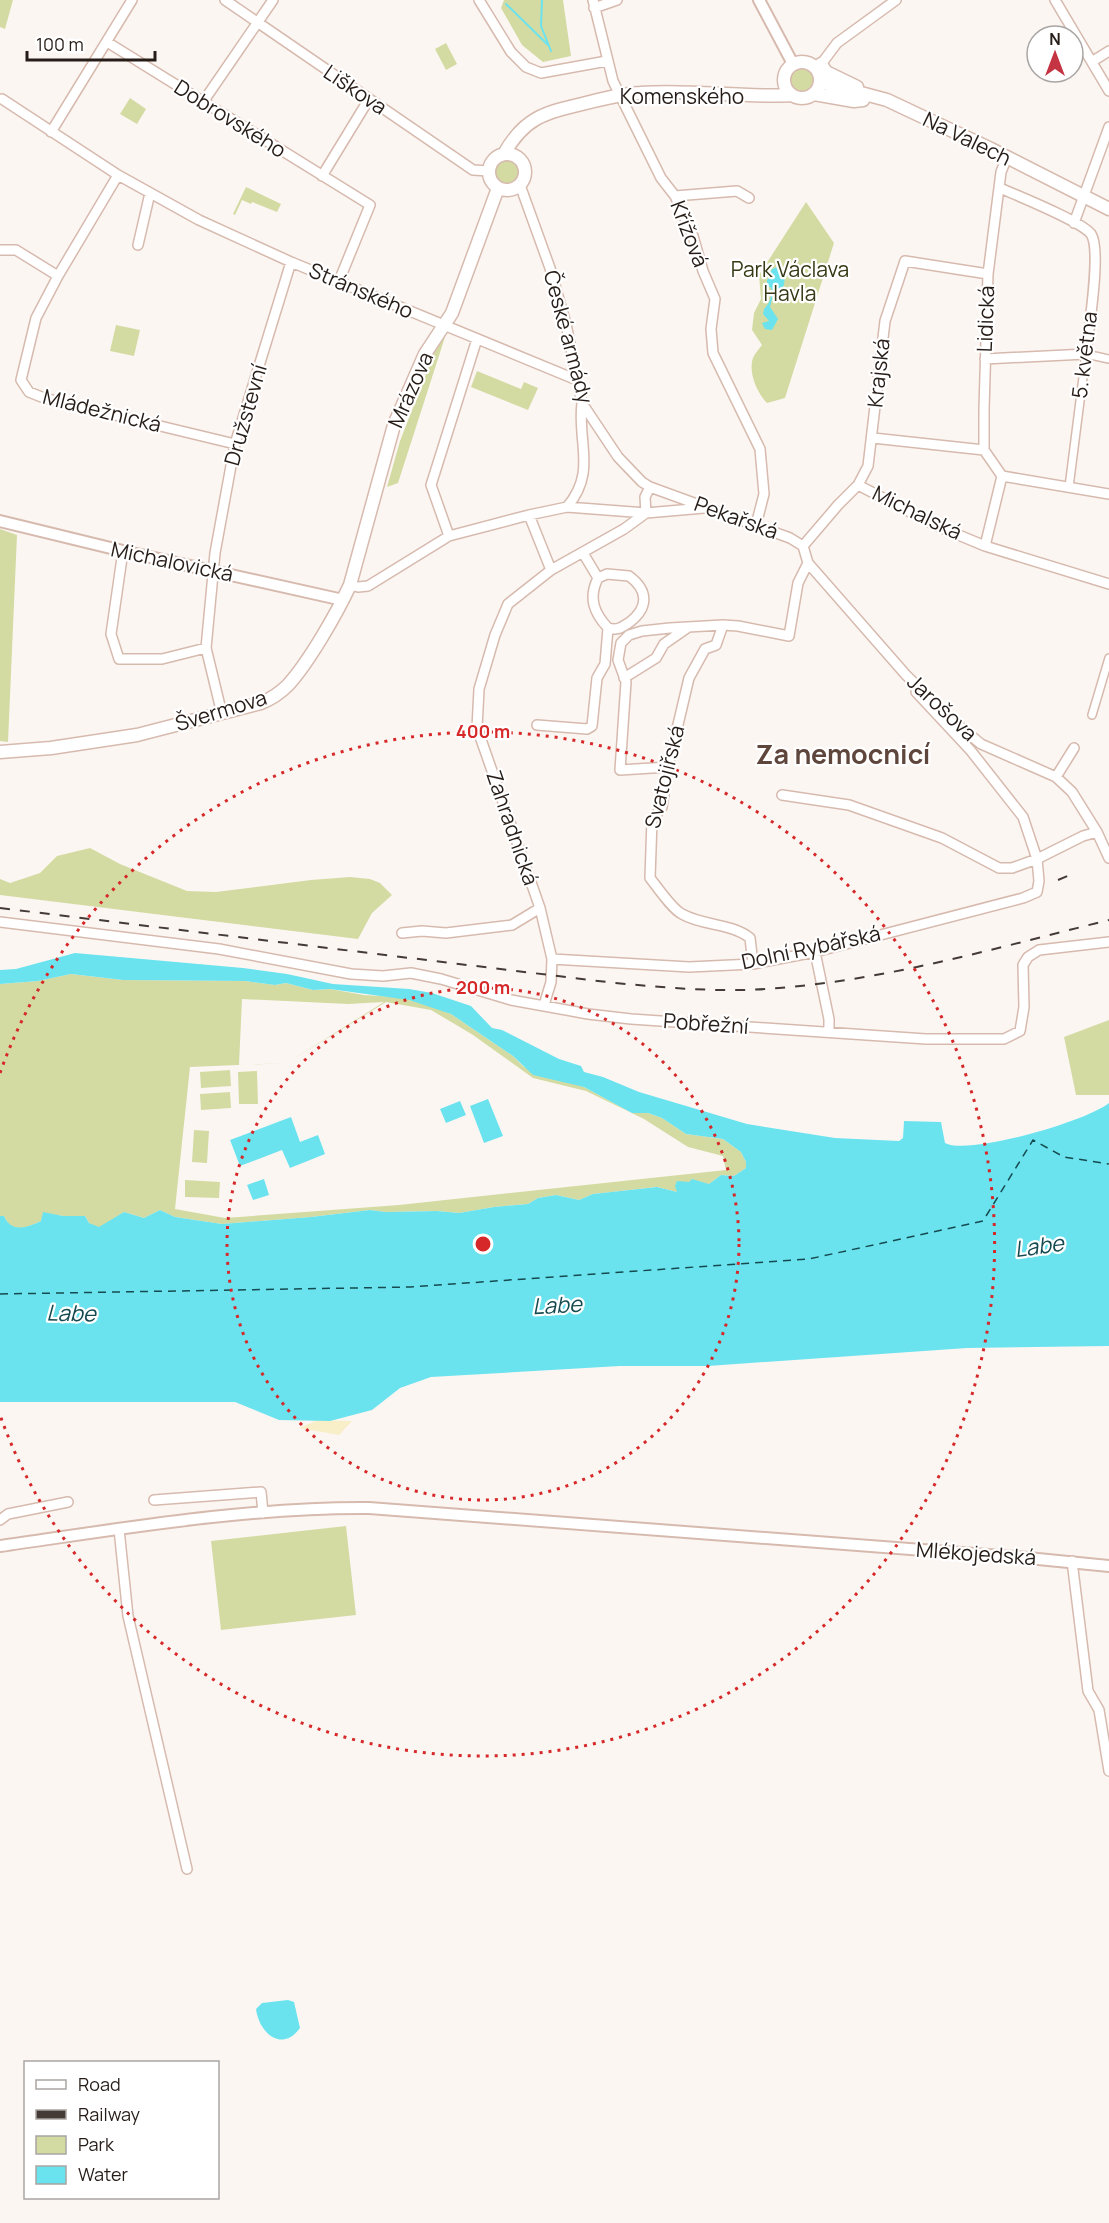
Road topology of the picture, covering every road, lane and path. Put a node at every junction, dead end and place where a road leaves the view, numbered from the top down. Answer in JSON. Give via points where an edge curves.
{"nodes":[{"id":1,"x":132,"y":0,"type":"edge"},
{"id":2,"x":225,"y":0,"type":"edge"},
{"id":3,"x":273,"y":0,"type":"edge"},
{"id":4,"x":479,"y":0,"type":"edge"},
{"id":5,"x":617,"y":0,"type":"edge"},
{"id":6,"x":759,"y":0,"type":"edge"},
{"id":7,"x":896,"y":0,"type":"edge"},
{"id":8,"x":1055,"y":0,"type":"edge"},
{"id":9,"x":593,"y":4,"type":"edge"},
{"id":10,"x":257,"y":23,"type":"junction"},
{"id":11,"x":107,"y":42,"type":"junction"},
{"id":12,"x":1108,"y":53,"type":"edge"},
{"id":13,"x":607,"y":61,"type":"junction"},
{"id":14,"x":1093,"y":61,"type":"junction"},
{"id":15,"x":793,"y":64,"type":"junction"},
{"id":16,"x":819,"y":66,"type":"junction"},
{"id":17,"x":784,"y":81,"type":"junction"},
{"id":18,"x":820,"y":82,"type":"junction"},
{"id":19,"x":1109,"y":91,"type":"edge"},
{"id":20,"x":814,"y":94,"type":"junction"},
{"id":21,"x":621,"y":95,"type":"junction"},
{"id":22,"x":792,"y":95,"type":"junction"},
{"id":23,"x":766,"y":96,"type":"junction"},
{"id":24,"x":880,"y":98,"type":"junction"},
{"id":25,"x":2,"y":99,"type":"dead end"},
{"id":26,"x":369,"y":99,"type":"junction"},
{"id":27,"x":203,"y":102,"type":"junction"},
{"id":28,"x":528,"y":124,"type":"junction"},
{"id":29,"x":1109,"y":127,"type":"edge"},
{"id":30,"x":51,"y":132,"type":"junction"},
{"id":31,"x":504,"y":154,"type":"junction"},
{"id":32,"x":518,"y":157,"type":"junction"},
{"id":33,"x":1007,"y":157,"type":"junction"},
{"id":34,"x":489,"y":171,"type":"junction"},
{"id":35,"x":118,"y":175,"type":"junction"},
{"id":36,"x":322,"y":176,"type":"junction"},
{"id":37,"x":520,"y":185,"type":"junction"},
{"id":38,"x":498,"y":188,"type":"junction"},
{"id":39,"x":1000,"y":188,"type":"junction"},
{"id":40,"x":150,"y":193,"type":"junction"},
{"id":41,"x":675,"y":196,"type":"junction"},
{"id":42,"x":1084,"y":197,"type":"junction"},
{"id":43,"x":749,"y":198,"type":"dead end"},
{"id":44,"x":1109,"y":210,"type":"edge"},
{"id":45,"x":1074,"y":223,"type":"junction"},
{"id":46,"x":138,"y":245,"type":"dead end"},
{"id":47,"x":0,"y":250,"type":"edge"},
{"id":48,"x":291,"y":262,"type":"junction"},
{"id":49,"x":988,"y":274,"type":"junction"},
{"id":50,"x":58,"y":276,"type":"junction"},
{"id":51,"x":339,"y":281,"type":"junction"},
{"id":52,"x":444,"y":326,"type":"junction"},
{"id":53,"x":477,"y":339,"type":"junction"},
{"id":54,"x":1086,"y":354,"type":"junction"},
{"id":55,"x":1109,"y":358,"type":"edge"},
{"id":56,"x":985,"y":359,"type":"junction"},
{"id":57,"x":576,"y":380,"type":"junction"},
{"id":58,"x":582,"y":403,"type":"junction"},
{"id":59,"x":873,"y":438,"type":"junction"},
{"id":60,"x":236,"y":444,"type":"junction"},
{"id":61,"x":984,"y":450,"type":"junction"},
{"id":62,"x":1002,"y":477,"type":"junction"},
{"id":63,"x":858,"y":485,"type":"junction"},
{"id":64,"x":650,"y":487,"type":"junction"},
{"id":65,"x":1069,"y":487,"type":"junction"},
{"id":66,"x":1109,"y":494,"type":"edge"},
{"id":67,"x":567,"y":507,"type":"junction"},
{"id":68,"x":706,"y":508,"type":"junction"},
{"id":69,"x":646,"y":513,"type":"junction"},
{"id":70,"x":529,"y":515,"type":"junction"},
{"id":71,"x":0,"y":521,"type":"edge"},
{"id":72,"x":756,"y":525,"type":"junction"},
{"id":73,"x":449,"y":536,"type":"junction"},
{"id":74,"x":803,"y":546,"type":"junction"},
{"id":75,"x":985,"y":546,"type":"junction"},
{"id":76,"x":123,"y":551,"type":"junction"},
{"id":77,"x":582,"y":553,"type":"junction"},
{"id":78,"x":808,"y":563,"type":"junction"},
{"id":79,"x":551,"y":570,"type":"junction"},
{"id":80,"x":213,"y":571,"type":"junction"},
{"id":81,"x":598,"y":578,"type":"junction"},
{"id":82,"x":1109,"y":584,"type":"edge"},
{"id":83,"x":350,"y":585,"type":"junction"},
{"id":84,"x":344,"y":600,"type":"junction"},
{"id":85,"x":723,"y":625,"type":"junction"},
{"id":86,"x":689,"y":626,"type":"junction"},
{"id":87,"x":608,"y":628,"type":"junction"},
{"id":88,"x":206,"y":648,"type":"junction"},
{"id":89,"x":1109,"y":658,"type":"edge"},
{"id":90,"x":906,"y":675,"type":"junction"},
{"id":91,"x":624,"y":678,"type":"junction"},
{"id":92,"x":222,"y":714,"type":"junction"},
{"id":93,"x":1092,"y":714,"type":"dead end"},
{"id":94,"x":537,"y":725,"type":"dead end"},
{"id":95,"x":1074,"y":747,"type":"dead end"},
{"id":96,"x":0,"y":752,"type":"edge"},
{"id":97,"x":668,"y":767,"type":"junction"},
{"id":98,"x":1056,"y":777,"type":"junction"},
{"id":99,"x":783,"y":795,"type":"dead end"},
{"id":100,"x":1097,"y":832,"type":"junction"},
{"id":101,"x":1109,"y":858,"type":"edge"},
{"id":102,"x":1037,"y":859,"type":"junction"},
{"id":103,"x":540,"y":908,"type":"junction"},
{"id":104,"x":0,"y":922,"type":"edge"},
{"id":105,"x":402,"y":933,"type":"dead end"},
{"id":106,"x":1109,"y":942,"type":"edge"},
{"id":107,"x":815,"y":952,"type":"junction"},
{"id":108,"x":552,"y":959,"type":"junction"},
{"id":109,"x":753,"y":964,"type":"junction"},
{"id":110,"x":544,"y":1005,"type":"junction"},
{"id":111,"x":829,"y":1032,"type":"junction"},
{"id":112,"x":154,"y":1500,"type":"dead end"},
{"id":113,"x":69,"y":1502,"type":"dead end"},
{"id":114,"x":263,"y":1513,"type":"junction"},
{"id":115,"x":0,"y":1520,"type":"edge"},
{"id":116,"x":119,"y":1530,"type":"junction"},
{"id":117,"x":0,"y":1546,"type":"edge"},
{"id":118,"x":1072,"y":1561,"type":"junction"},
{"id":119,"x":1109,"y":1566,"type":"edge"},
{"id":120,"x":1109,"y":1771,"type":"edge"},
{"id":121,"x":187,"y":1869,"type":"dead end"}],
"edges":[{"from":1,"to":11,"type":"street"},
{"from":2,"to":10,"type":"street","name":"Liškova"},
{"from":3,"to":10,"type":"street"},
{"from":4,"to":13,"type":"street","via":[[511,52],[526,67],[541,73]]},
{"from":5,"to":9,"type":"street"},
{"from":6,"to":15,"type":"street"},
{"from":7,"to":16,"type":"street","via":[[837,43]]},
{"from":8,"to":14,"type":"street"},
{"from":9,"to":13,"type":"street","name":"Křížová"},
{"from":10,"to":26,"type":"street","name":"Liškova"},
{"from":10,"to":27,"type":"street"},
{"from":11,"to":27,"type":"street","name":"Dobrovského"},
{"from":11,"to":30,"type":"street"},
{"from":12,"to":14,"type":"street"},
{"from":13,"to":21,"type":"street","name":"Křížová"},
{"from":14,"to":19,"type":"street"},
{"from":15,"to":16,"type":"main road"},
{"from":15,"to":17,"type":"main road"},
{"from":16,"to":18,"type":"main road"},
{"from":16,"to":24,"type":"main road"},
{"from":17,"to":22,"type":"main road"},
{"from":17,"to":23,"type":"main road","name":"Komenského"},
{"from":18,"to":20,"type":"main road"},
{"from":18,"to":24,"type":"main road","name":"Na Valech"},
{"from":20,"to":22,"type":"main road","via":[[805,98]]},
{"from":20,"to":24,"type":"main road","via":[[854,101]]},
{"from":21,"to":23,"type":"main road","name":"Komenského","via":[[689,92]]},
{"from":21,"to":28,"type":"main road","name":"Komenského","via":[[554,111]]},
{"from":21,"to":41,"type":"street","name":"Křížová","via":[[661,178]]},
{"from":22,"to":23,"type":"main road","name":"Komenského"},
{"from":24,"to":33,"type":"main road","name":"Na Valech"},
{"from":25,"to":30,"type":"street","name":"Stránského"},
{"from":26,"to":34,"type":"street","name":"Liškova","via":[[473,170]]},
{"from":26,"to":36,"type":"street"},
{"from":27,"to":36,"type":"street","name":"Dobrovského"},
{"from":28,"to":31,"type":"main road","via":[[513,137]]},
{"from":28,"to":32,"type":"main road","via":[[518,145]]},
{"from":29,"to":42,"type":"street"},
{"from":30,"to":35,"type":"street","name":"Stránského"},
{"from":31,"to":32,"type":"main road"},
{"from":31,"to":34,"type":"main road","via":[[493,160]]},
{"from":32,"to":37,"type":"main road","via":[[526,168]]},
{"from":33,"to":39,"type":"street","name":"Lidická"},
{"from":33,"to":42,"type":"main road","name":"Na Valech"},
{"from":34,"to":38,"type":"main road"},
{"from":35,"to":40,"type":"street","name":"Stránského"},
{"from":35,"to":50,"type":"street","name":"Mládežnická"},
{"from":36,"to":51,"type":"street","name":"Dobrovského","via":[[370,205]]},
{"from":37,"to":38,"type":"main road","via":[[508,190]]},
{"from":37,"to":57,"type":"street","name":"České armády","via":[[566,324]]},
{"from":38,"to":52,"type":"main road","name":"Mrázova"},
{"from":39,"to":45,"type":"street"},
{"from":39,"to":49,"type":"street","name":"Lidická"},
{"from":40,"to":46,"type":"street"},
{"from":40,"to":48,"type":"street","name":"Stránského"},
{"from":41,"to":43,"type":"street","via":[[737,191]]},
{"from":41,"to":72,"type":"street","name":"Křížová","via":[[715,299],[713,353],[760,449],[764,494]]},
{"from":42,"to":44,"type":"main road","name":"Na Valech"},
{"from":42,"to":45,"type":"street"},
{"from":45,"to":54,"type":"street","name":"5. května","via":[[1089,232],[1095,247]]},
{"from":47,"to":50,"type":"street","via":[[16,250]]},
{"from":48,"to":51,"type":"street","name":"Stránského"},
{"from":48,"to":60,"type":"street","name":"Družstevní"},
{"from":49,"to":56,"type":"street","name":"Lidická"},
{"from":49,"to":59,"type":"street","name":"Krajská","via":[[905,261],[885,321]]},
{"from":50,"to":60,"type":"street","name":"Mládežnická","via":[[36,318],[21,380],[29,392]]},
{"from":51,"to":52,"type":"street","name":"Stránského"},
{"from":52,"to":53,"type":"street","name":"Stránského"},
{"from":52,"to":83,"type":"main road","name":"Mrázova","via":[[425,354],[394,424]]},
{"from":53,"to":57,"type":"street","name":"Stránského"},
{"from":53,"to":73,"type":"street","via":[[431,485]]},
{"from":54,"to":55,"type":"street"},
{"from":54,"to":56,"type":"street"},
{"from":54,"to":65,"type":"street","name":"5. května"},
{"from":56,"to":61,"type":"street","name":"Lidická"},
{"from":57,"to":58,"type":"street","name":"České armády"},
{"from":58,"to":64,"type":"street","name":"České armády","via":[[618,457]]},
{"from":58,"to":67,"type":"street","via":[[582,480],[576,498]]},
{"from":59,"to":61,"type":"street"},
{"from":59,"to":63,"type":"street","name":"Krajská","via":[[868,466]]},
{"from":60,"to":80,"type":"street","name":"Družstevní"},
{"from":61,"to":62,"type":"street"},
{"from":62,"to":65,"type":"street"},
{"from":62,"to":75,"type":"street"},
{"from":63,"to":74,"type":"street","name":"Michalská"},
{"from":63,"to":75,"type":"street","name":"Michalská"},
{"from":64,"to":68,"type":"street","name":"Pekařská"},
{"from":64,"to":69,"type":"street","via":[[645,497]]},
{"from":65,"to":66,"type":"street"},
{"from":67,"to":69,"type":"street"},
{"from":67,"to":70,"type":"street"},
{"from":68,"to":69,"type":"street"},
{"from":68,"to":72,"type":"street","name":"Pekařská"},
{"from":69,"to":77,"type":"street","name":"Zahradnická"},
{"from":70,"to":73,"type":"street"},
{"from":70,"to":79,"type":"street"},
{"from":71,"to":76,"type":"street","name":"Michalovická"},
{"from":72,"to":74,"type":"street","name":"Pekařská"},
{"from":73,"to":83,"type":"street","via":[[368,586]]},
{"from":74,"to":78,"type":"street","name":"Pekařská"},
{"from":75,"to":82,"type":"street","name":"Michalská"},
{"from":76,"to":80,"type":"street","name":"Michalovická"},
{"from":76,"to":88,"type":"street","via":[[111,634],[119,659],[162,659]]},
{"from":77,"to":79,"type":"street","name":"Zahradnická"},
{"from":77,"to":81,"type":"street"},
{"from":78,"to":85,"type":"street","via":[[798,583],[789,636]]},
{"from":78,"to":90,"type":"street","name":"Jarošova"},
{"from":79,"to":103,"type":"street","name":"Zahradnická","via":[[508,604],[479,689],[477,728]]},
{"from":80,"to":84,"type":"street","name":"Michalovická"},
{"from":80,"to":88,"type":"street","name":"Družstevní"},
{"from":81,"to":87,"type":"street","via":[[593,604]]},
{"from":81,"to":87,"type":"street","via":[[607,574],[629,576],[643,597],[640,614],[620,629]]},
{"from":83,"to":84,"type":"main road","name":"Mrázova"},
{"from":84,"to":92,"type":"main road","name":"Švermova","via":[[303,666],[281,691],[261,703]]},
{"from":85,"to":86,"type":"street"},
{"from":85,"to":97,"type":"street","name":"Svatojiřská","via":[[716,645],[705,649],[689,678]]},
{"from":86,"to":91,"type":"street","via":[[664,644],[656,658]]},
{"from":86,"to":91,"type":"street","via":[[629,634],[621,643],[618,660]]},
{"from":87,"to":94,"type":"street","via":[[592,726],[587,729]]},
{"from":88,"to":92,"type":"street","name":"Družstevní"},
{"from":89,"to":93,"type":"street"},
{"from":90,"to":98,"type":"street","name":"Jarošova","via":[[981,744]]},
{"from":90,"to":102,"type":"street","via":[[913,690],[971,751],[1023,817]]},
{"from":91,"to":97,"type":"street","via":[[620,770]]},
{"from":92,"to":96,"type":"main road","name":"Švermova","via":[[138,735]]},
{"from":95,"to":98,"type":"street"},
{"from":97,"to":109,"type":"street","name":"Svatojiřská","via":[[662,807],[650,829],[650,878],[680,914],[740,930],[750,938]]},
{"from":98,"to":100,"type":"street","name":"Jarošova","via":[[1072,792]]},
{"from":99,"to":102,"type":"street","via":[[849,805],[942,838],[999,868]]},
{"from":100,"to":101,"type":"street","name":"Jarošova"},
{"from":100,"to":102,"type":"street"},
{"from":102,"to":107,"type":"street","name":"Dolní Rybářská","via":[[1039,881],[1037,892],[1031,895]]},
{"from":103,"to":105,"type":"street","via":[[513,924],[446,933]]},
{"from":103,"to":108,"type":"street","name":"Zahradnická"},
{"from":104,"to":110,"type":"street","name":"Pobřežní","via":[[219,949],[351,974],[411,974]]},
{"from":106,"to":111,"type":"street","name":"Pobřežní","via":[[1040,950],[1028,957],[1023,965],[1020,1030],[1005,1039],[926,1039]]},
{"from":107,"to":109,"type":"street","name":"Dolní Rybářská"},
{"from":107,"to":111,"type":"street"},
{"from":108,"to":109,"type":"street","name":"Dolní Rybářská","via":[[689,967]]},
{"from":108,"to":110,"type":"street","name":"Zahradnická"},
{"from":110,"to":111,"type":"street","name":"Pobřežní","via":[[631,1019]]},
{"from":112,"to":114,"type":"street","via":[[261,1492]]},
{"from":113,"to":115,"type":"street","via":[[8,1514]]},
{"from":114,"to":116,"type":"street","name":"Mlékojedská"},
{"from":114,"to":118,"type":"street","name":"Mlékojedská","via":[[369,1508]]},
{"from":116,"to":117,"type":"street","name":"Mlékojedská"},
{"from":116,"to":121,"type":"street","via":[[128,1616]]},
{"from":118,"to":119,"type":"street","name":"Mlékojedská"},
{"from":118,"to":120,"type":"street","via":[[1088,1691],[1099,1710]]}]}
